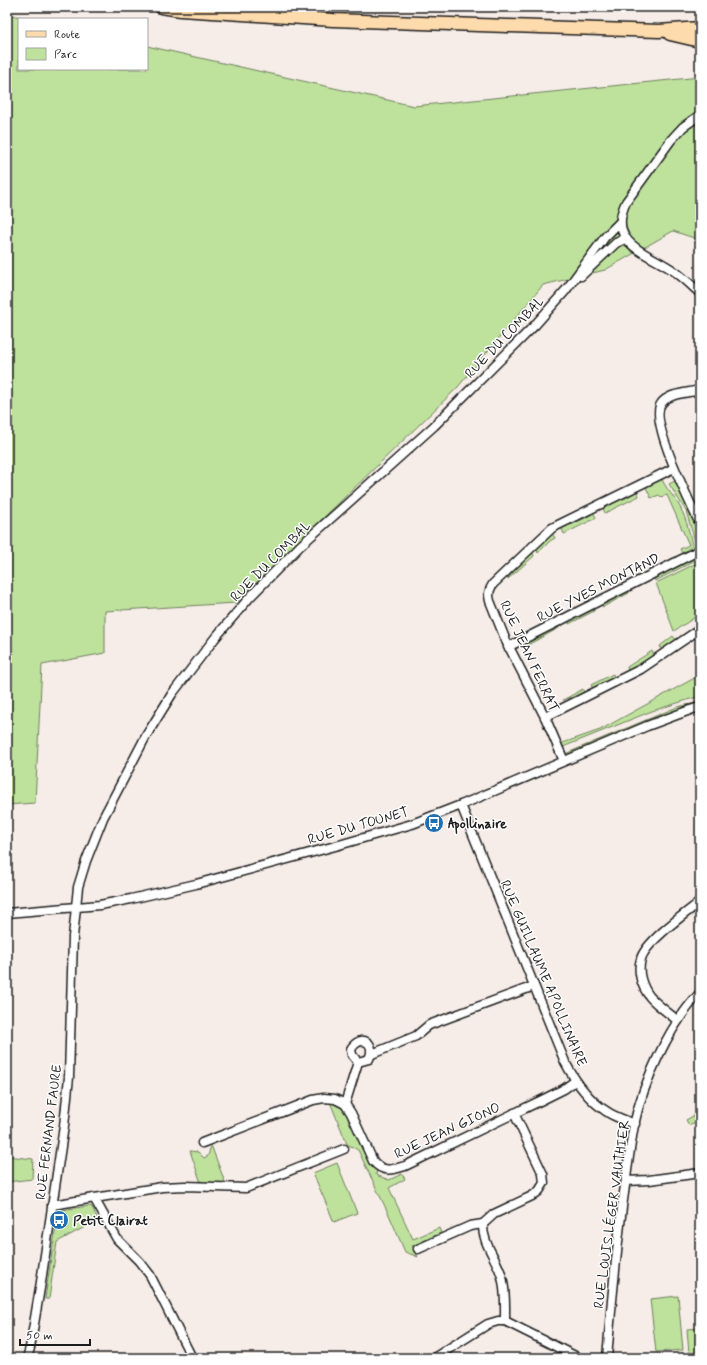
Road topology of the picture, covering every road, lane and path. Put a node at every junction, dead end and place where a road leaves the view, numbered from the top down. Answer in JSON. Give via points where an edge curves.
{"nodes":[{"id":1,"x":161,"y":7,"type":"edge"},
{"id":2,"x":700,"y":28,"type":"edge"},
{"id":3,"x":660,"y":31,"type":"junction"},
{"id":4,"x":700,"y":41,"type":"edge"},
{"id":5,"x":700,"y":115,"type":"edge"},
{"id":6,"x":620,"y":222,"type":"junction"},
{"id":7,"x":625,"y":239,"type":"junction"},
{"id":8,"x":566,"y":290,"type":"junction"},
{"id":9,"x":700,"y":293,"type":"edge"},
{"id":10,"x":700,"y":390,"type":"edge"},
{"id":11,"x":674,"y":468,"type":"junction"},
{"id":12,"x":700,"y":524,"type":"edge"},
{"id":13,"x":700,"y":550,"type":"edge"},
{"id":14,"x":700,"y":629,"type":"edge"},
{"id":15,"x":508,"y":647,"type":"junction"},
{"id":16,"x":700,"y":708,"type":"edge"},
{"id":17,"x":544,"y":717,"type":"junction"},
{"id":18,"x":564,"y":761,"type":"junction"},
{"id":19,"x":461,"y":805,"type":"junction"},
{"id":20,"x":700,"y":902,"type":"edge"},
{"id":21,"x":76,"y":908,"type":"junction"},
{"id":22,"x":7,"y":913,"type":"edge"},
{"id":23,"x":534,"y":986,"type":"junction"},
{"id":24,"x":700,"y":993,"type":"edge"},
{"id":25,"x":678,"y":1021,"type":"junction"},
{"id":26,"x":372,"y":1054,"type":"junction"},
{"id":27,"x":358,"y":1062,"type":"junction"},
{"id":28,"x":575,"y":1081,"type":"junction"},
{"id":29,"x":345,"y":1104,"type":"junction"},
{"id":30,"x":514,"y":1113,"type":"junction"},
{"id":31,"x":635,"y":1124,"type":"junction"},
{"id":32,"x":202,"y":1143,"type":"dead end"},
{"id":33,"x":344,"y":1149,"type":"dead end"},
{"id":34,"x":700,"y":1172,"type":"edge"},
{"id":35,"x":626,"y":1181,"type":"junction"},
{"id":36,"x":94,"y":1198,"type":"junction"},
{"id":37,"x":52,"y":1205,"type":"junction"},
{"id":38,"x":483,"y":1224,"type":"junction"},
{"id":39,"x":418,"y":1248,"type":"dead end"},
{"id":40,"x":505,"y":1321,"type":"junction"},
{"id":41,"x":27,"y":1358,"type":"edge"},
{"id":42,"x":191,"y":1358,"type":"edge"},
{"id":43,"x":434,"y":1358,"type":"edge"},
{"id":44,"x":579,"y":1358,"type":"edge"},
{"id":45,"x":607,"y":1358,"type":"edge"}],
"edges":[{"from":1,"to":3,"type":"main road","via":[[333,20]]},
{"from":2,"to":3,"type":"main road"},
{"from":3,"to":4,"type":"main road"},
{"from":5,"to":6,"type":"street","name":"RUE DU COMBAL","via":[[683,127],[671,140],[626,202]]},
{"from":6,"to":7,"type":"street"},
{"from":6,"to":8,"type":"street","name":"RUE DU COMBAL","via":[[605,237]]},
{"from":7,"to":8,"type":"street","name":"RUE DU COMBAL","via":[[616,243]]},
{"from":7,"to":9,"type":"street","via":[[675,271]]},
{"from":8,"to":21,"type":"street","name":"RUE DU COMBAL","via":[[535,325],[434,426],[300,546],[250,597],[215,638],[157,718],[103,818],[86,861],[78,888]]},
{"from":10,"to":11,"type":"street","via":[[666,398],[660,405],[659,420]]},
{"from":11,"to":12,"type":"street"},
{"from":11,"to":15,"type":"street","name":"RUE JEAN FERRAT","via":[[552,528],[493,584],[488,595]]},
{"from":13,"to":15,"type":"street","name":"RUE YVES MONTAND"},
{"from":14,"to":17,"type":"street","via":[[641,669]]},
{"from":15,"to":17,"type":"street","name":"RUE JEAN FERRAT"},
{"from":16,"to":18,"type":"street","name":"RUE DU TOUNET","via":[[647,726]]},
{"from":17,"to":18,"type":"street","name":"RUE JEAN FERRAT"},
{"from":18,"to":19,"type":"street","name":"RUE DU TOUNET"},
{"from":19,"to":21,"type":"street","name":"RUE DU TOUNET","via":[[412,824],[185,887]]},
{"from":19,"to":23,"type":"street","name":"RUE GUILLAUME APOLLINAIRE"},
{"from":20,"to":25,"type":"street","via":[[648,946],[641,959],[640,974],[644,987],[650,997]]},
{"from":21,"to":22,"type":"street","name":"RUE DU TOUNET"},
{"from":21,"to":37,"type":"street","name":"RUE FERNAND FAURE","via":[[69,1077]]},
{"from":23,"to":26,"type":"street","via":[[429,1024],[416,1036]]},
{"from":23,"to":28,"type":"street","name":"RUE GUILLAUME APOLLINAIRE"},
{"from":24,"to":25,"type":"street","name":"RUE LOUIS LÉGER VAUTHIER"},
{"from":25,"to":31,"type":"street","name":"RUE LOUIS LÉGER VAUTHIER","via":[[648,1080]]},
{"from":26,"to":27,"type":"street","via":[[369,1059]]},
{"from":26,"to":27,"type":"street","via":[[368,1042],[357,1042],[351,1049]]},
{"from":27,"to":29,"type":"street"},
{"from":28,"to":30,"type":"street","name":"RUE JEAN GIONO"},
{"from":28,"to":31,"type":"street","name":"RUE GUILLAUME APOLLINAIRE","via":[[606,1111]]},
{"from":29,"to":30,"type":"street","name":"RUE JEAN GIONO","via":[[373,1161],[385,1169],[405,1166]]},
{"from":29,"to":32,"type":"street","via":[[334,1099],[313,1100]]},
{"from":30,"to":38,"type":"street","via":[[543,1174],[544,1183],[532,1196],[494,1214]]},
{"from":31,"to":35,"type":"street","name":"RUE LOUIS LÉGER VAUTHIER"},
{"from":33,"to":36,"type":"street","via":[[246,1188],[162,1187]]},
{"from":34,"to":35,"type":"street"},
{"from":35,"to":45,"type":"street","name":"RUE LOUIS LÉGER VAUTHIER","via":[[615,1264]]},
{"from":36,"to":37,"type":"street"},
{"from":36,"to":42,"type":"street","via":[[117,1239],[150,1275]]},
{"from":37,"to":41,"type":"street","name":"RUE FERNAND FAURE"},
{"from":38,"to":39,"type":"street","via":[[470,1226]]},
{"from":38,"to":40,"type":"street","via":[[483,1232],[502,1276]]},
{"from":40,"to":43,"type":"street","via":[[488,1324]]},
{"from":40,"to":44,"type":"street"}]}
